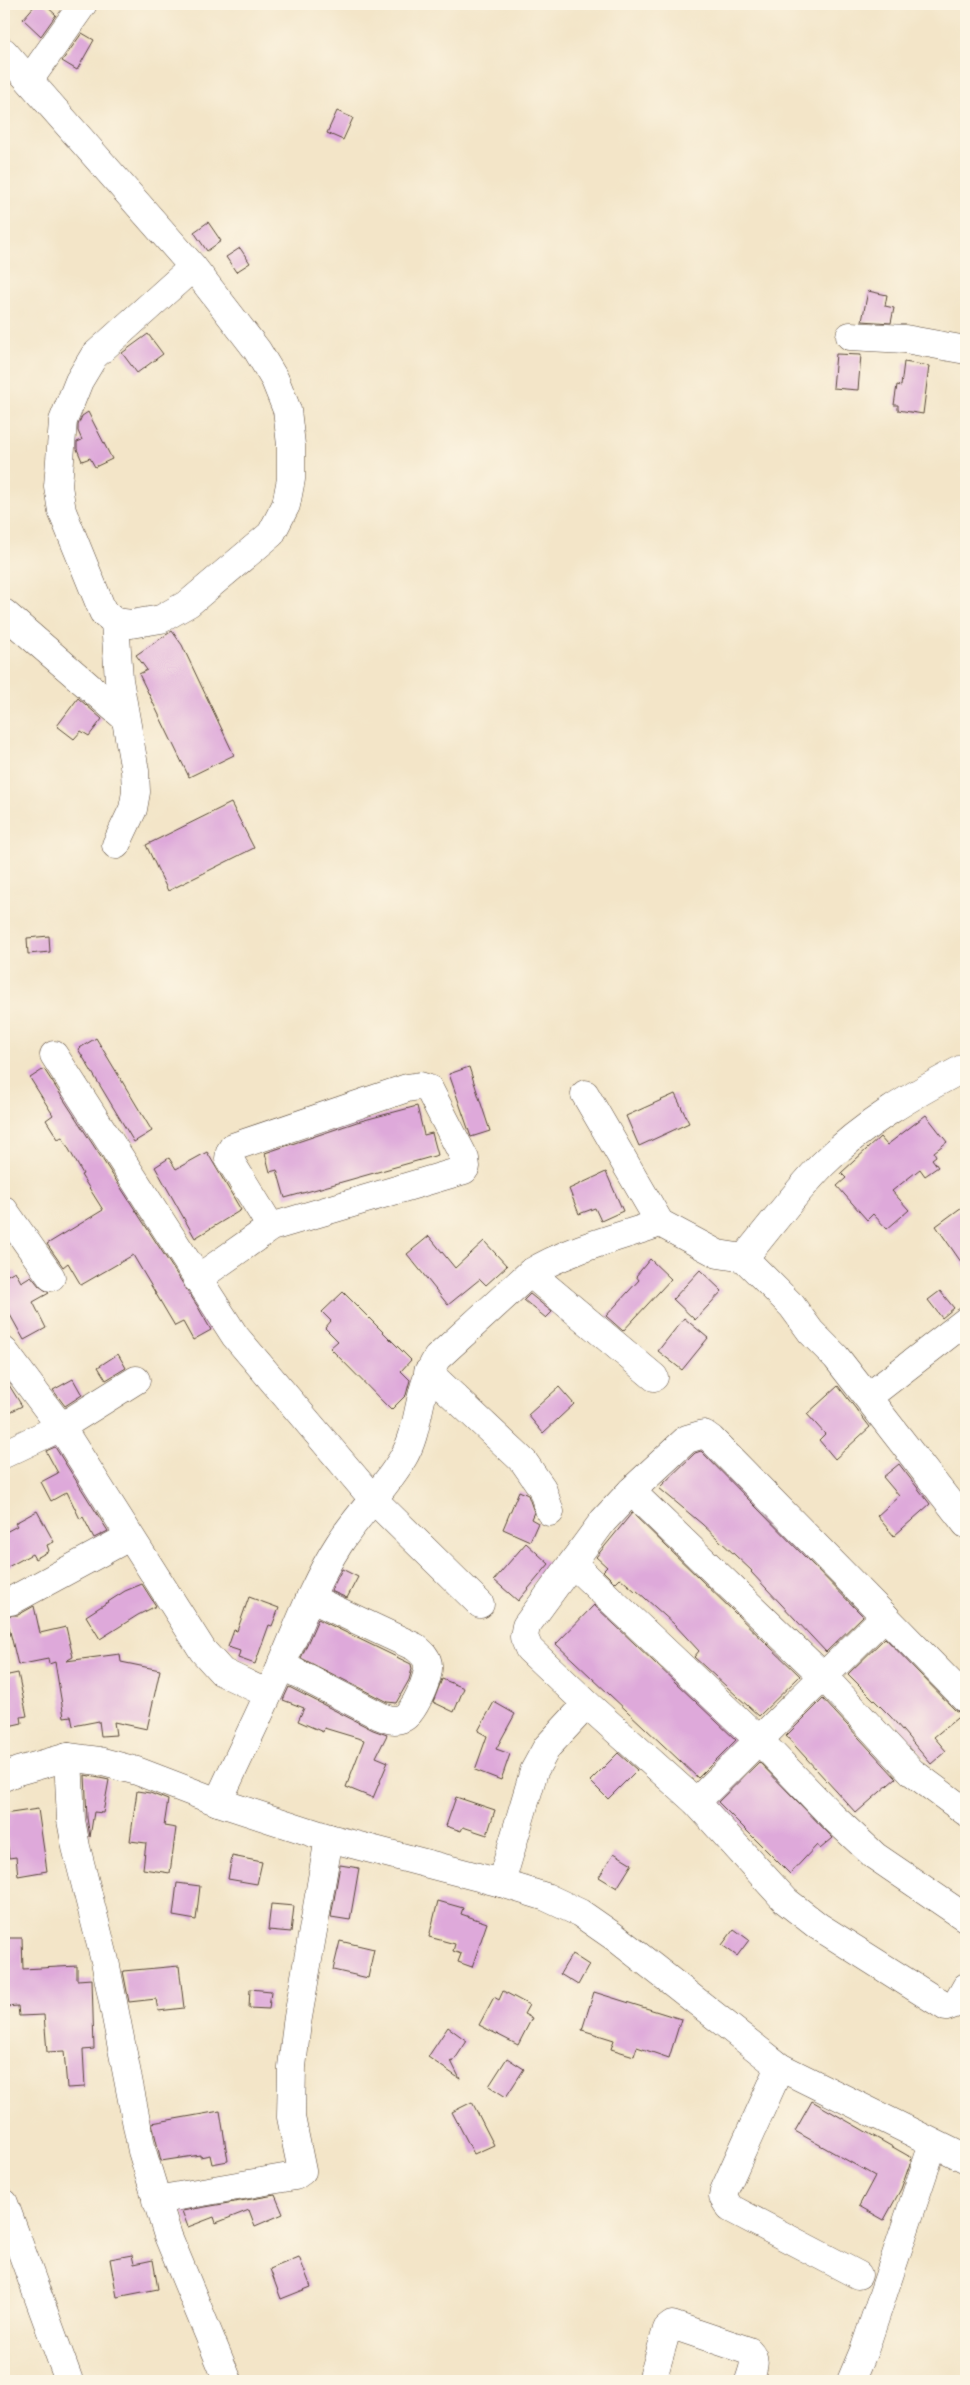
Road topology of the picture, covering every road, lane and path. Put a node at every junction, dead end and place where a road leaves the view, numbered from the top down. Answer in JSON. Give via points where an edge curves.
{"nodes":[{"id":1,"x":83,"y":4,"type":"edge"},
{"id":2,"x":4,"y":52,"type":"edge"},
{"id":3,"x":30,"y":79,"type":"junction"},
{"id":4,"x":194,"y":267,"type":"junction"},
{"id":5,"x":850,"y":336,"type":"dead end"},
{"id":6,"x":966,"y":350,"type":"edge"},
{"id":7,"x":4,"y":613,"type":"edge"},
{"id":8,"x":115,"y":622,"type":"junction"},
{"id":9,"x":124,"y":717,"type":"junction"},
{"id":10,"x":116,"y":844,"type":"dead end"},
{"id":11,"x":54,"y":1055,"type":"dead end"},
{"id":12,"x":966,"y":1067,"type":"edge"},
{"id":13,"x":585,"y":1094,"type":"dead end"},
{"id":14,"x":4,"y":1210,"type":"edge"},
{"id":15,"x":660,"y":1223,"type":"junction"},
{"id":16,"x":271,"y":1227,"type":"junction"},
{"id":17,"x":744,"y":1258,"type":"junction"},
{"id":18,"x":530,"y":1273,"type":"junction"},
{"id":19,"x":51,"y":1277,"type":"dead end"},
{"id":20,"x":197,"y":1279,"type":"junction"},
{"id":21,"x":966,"y":1320,"type":"edge"},
{"id":22,"x":4,"y":1351,"type":"edge"},
{"id":23,"x":428,"y":1372,"type":"junction"},
{"id":24,"x":654,"y":1377,"type":"dead end"},
{"id":25,"x":136,"y":1380,"type":"dead end"},
{"id":26,"x":868,"y":1397,"type":"junction"},
{"id":27,"x":61,"y":1427,"type":"junction"},
{"id":28,"x":4,"y":1454,"type":"edge"},
{"id":29,"x":631,"y":1491,"type":"junction"},
{"id":30,"x":373,"y":1499,"type":"junction"},
{"id":31,"x":550,"y":1512,"type":"dead end"},
{"id":32,"x":966,"y":1524,"type":"edge"},
{"id":33,"x":129,"y":1537,"type":"junction"},
{"id":34,"x":573,"y":1564,"type":"junction"},
{"id":35,"x":310,"y":1598,"type":"junction"},
{"id":36,"x":11,"y":1600,"type":"dead end"},
{"id":37,"x":480,"y":1604,"type":"dead end"},
{"id":38,"x":885,"y":1616,"type":"junction"},
{"id":39,"x":281,"y":1665,"type":"junction"},
{"id":40,"x":824,"y":1676,"type":"junction"},
{"id":41,"x":268,"y":1694,"type":"junction"},
{"id":42,"x":966,"y":1699,"type":"edge"},
{"id":43,"x":587,"y":1704,"type":"junction"},
{"id":44,"x":758,"y":1740,"type":"junction"},
{"id":45,"x":68,"y":1757,"type":"junction"},
{"id":46,"x":4,"y":1777,"type":"edge"},
{"id":47,"x":218,"y":1802,"type":"junction"},
{"id":48,"x":696,"y":1802,"type":"junction"},
{"id":49,"x":966,"y":1812,"type":"edge"},
{"id":50,"x":329,"y":1838,"type":"junction"},
{"id":51,"x":501,"y":1882,"type":"junction"},
{"id":52,"x":966,"y":1918,"type":"edge"},
{"id":53,"x":966,"y":1987,"type":"edge"},
{"id":54,"x":780,"y":2067,"type":"junction"},
{"id":55,"x":933,"y":2144,"type":"junction"},
{"id":56,"x":966,"y":2158,"type":"edge"},
{"id":57,"x":156,"y":2200,"type":"junction"},
{"id":58,"x":4,"y":2203,"type":"edge"},
{"id":59,"x":858,"y":2275,"type":"dead end"},
{"id":60,"x":69,"y":2381,"type":"edge"},
{"id":61,"x":228,"y":2381,"type":"edge"},
{"id":62,"x":652,"y":2381,"type":"edge"},
{"id":63,"x":749,"y":2381,"type":"edge"},
{"id":64,"x":851,"y":2381,"type":"edge"}],
"edges":[{"from":1,"to":3,"type":"street"},
{"from":2,"to":3,"type":"street"},
{"from":3,"to":4,"type":"street"},
{"from":4,"to":8,"type":"street","via":[[94,356],[79,381],[63,422],[58,486],[62,512],[103,612]]},
{"from":4,"to":8,"type":"street","via":[[257,350],[278,388],[286,410],[292,445],[286,505],[271,534],[189,602],[147,622]]},
{"from":5,"to":6,"type":"street","via":[[905,339]]},
{"from":7,"to":9,"type":"street"},
{"from":8,"to":9,"type":"street"},
{"from":9,"to":10,"type":"street","via":[[136,792],[133,809]]},
{"from":11,"to":20,"type":"street"},
{"from":12,"to":17,"type":"street","via":[[893,1108],[851,1139],[822,1165]]},
{"from":13,"to":15,"type":"street"},
{"from":14,"to":19,"type":"street"},
{"from":15,"to":17,"type":"street","via":[[718,1254]]},
{"from":15,"to":18,"type":"street","via":[[546,1263]]},
{"from":16,"to":16,"type":"street","via":[[464,1170],[465,1159],[429,1089],[420,1086],[407,1088],[233,1147],[230,1159]]},
{"from":16,"to":20,"type":"street"},
{"from":17,"to":26,"type":"street","via":[[792,1306]]},
{"from":18,"to":23,"type":"street","via":[[437,1358]]},
{"from":18,"to":24,"type":"street"},
{"from":20,"to":30,"type":"street","via":[[235,1336]]},
{"from":21,"to":26,"type":"street"},
{"from":22,"to":27,"type":"street"},
{"from":23,"to":30,"type":"street","via":[[404,1457]]},
{"from":23,"to":31,"type":"street","via":[[524,1462],[542,1488]]},
{"from":25,"to":27,"type":"street"},
{"from":26,"to":32,"type":"street"},
{"from":27,"to":28,"type":"street"},
{"from":27,"to":33,"type":"street"},
{"from":29,"to":34,"type":"street","via":[[589,1539]]},
{"from":29,"to":38,"type":"street","via":[[688,1440],[704,1434]]},
{"from":29,"to":40,"type":"street"},
{"from":30,"to":35,"type":"street","via":[[339,1544]]},
{"from":30,"to":37,"type":"street"},
{"from":33,"to":36,"type":"street"},
{"from":33,"to":41,"type":"street","via":[[212,1663],[234,1679]]},
{"from":34,"to":43,"type":"street","via":[[526,1626],[524,1637],[529,1649]]},
{"from":34,"to":44,"type":"street"},
{"from":35,"to":39,"type":"street"},
{"from":35,"to":39,"type":"street","via":[[415,1646],[424,1654],[428,1674],[412,1710],[404,1718],[392,1720]]},
{"from":38,"to":40,"type":"street"},
{"from":38,"to":42,"type":"street"},
{"from":39,"to":41,"type":"street"},
{"from":40,"to":44,"type":"street"},
{"from":40,"to":49,"type":"street","via":[[912,1772]]},
{"from":41,"to":47,"type":"street"},
{"from":43,"to":48,"type":"street"},
{"from":43,"to":51,"type":"street","via":[[547,1747],[534,1771]]},
{"from":44,"to":48,"type":"street"},
{"from":44,"to":52,"type":"street","via":[[875,1856]]},
{"from":45,"to":46,"type":"street","via":[[18,1770]]},
{"from":45,"to":47,"type":"street","via":[[137,1770]]},
{"from":45,"to":57,"type":"street","via":[[71,1820],[76,1847],[105,1961],[142,2151]]},
{"from":47,"to":50,"type":"street"},
{"from":48,"to":53,"type":"street","via":[[786,1901],[818,1926],[946,2007],[957,2003]]},
{"from":50,"to":51,"type":"street"},
{"from":50,"to":57,"type":"street","via":[[292,2067],[291,2117],[302,2171],[295,2176]]},
{"from":51,"to":54,"type":"street","via":[[580,1913]]},
{"from":54,"to":55,"type":"street"},
{"from":54,"to":59,"type":"street","via":[[723,2197],[730,2208]]},
{"from":55,"to":56,"type":"street"},
{"from":55,"to":64,"type":"street"},
{"from":57,"to":61,"type":"street"},
{"from":58,"to":60,"type":"street"},
{"from":62,"to":63,"type":"street","via":[[667,2329],[672,2326],[749,2351],[754,2361]]}]}
